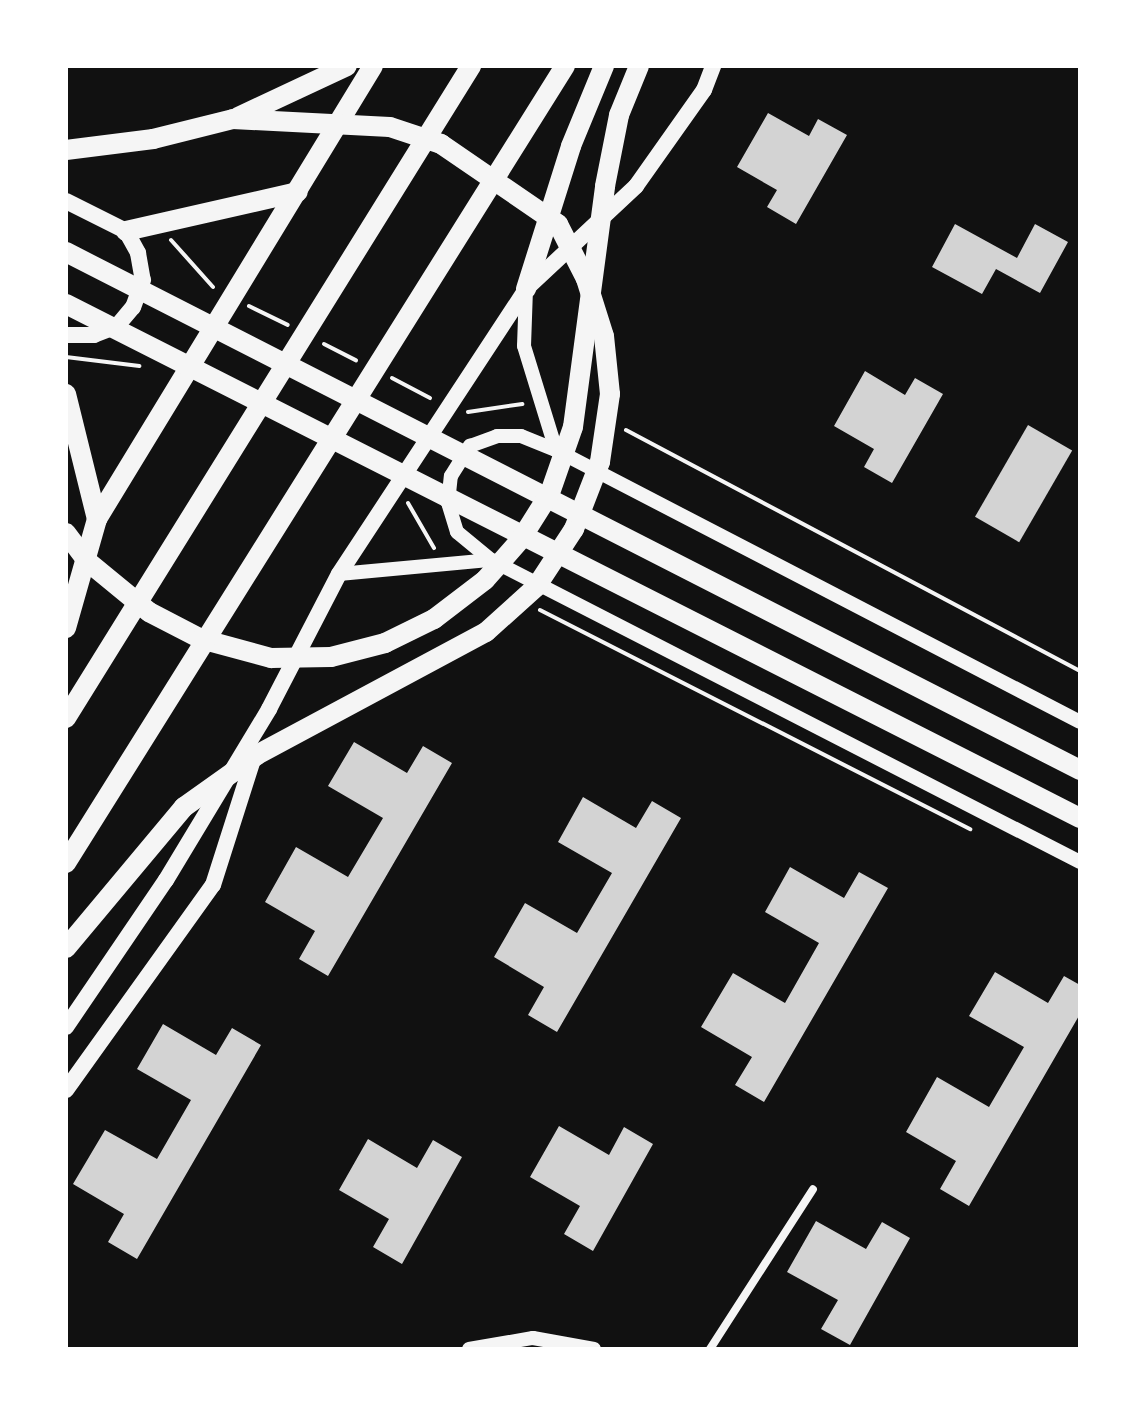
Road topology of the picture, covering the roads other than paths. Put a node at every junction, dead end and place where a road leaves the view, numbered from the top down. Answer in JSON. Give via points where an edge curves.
{"nodes":[{"id":1,"x":347,"y":66,"type":"edge"},
{"id":2,"x":373,"y":66,"type":"edge"},
{"id":3,"x":471,"y":66,"type":"edge"},
{"id":4,"x":565,"y":66,"type":"edge"},
{"id":5,"x":604,"y":66,"type":"edge"},
{"id":6,"x":639,"y":66,"type":"edge"},
{"id":7,"x":713,"y":66,"type":"edge"},
{"id":8,"x":233,"y":119,"type":"junction"},
{"id":9,"x":66,"y":150,"type":"edge"},
{"id":10,"x":298,"y":192,"type":"junction"},
{"id":11,"x":66,"y":201,"type":"edge"},
{"id":12,"x":126,"y":231,"type":"junction"},
{"id":13,"x":66,"y":252,"type":"edge"},
{"id":14,"x":526,"y":289,"type":"junction"},
{"id":15,"x":66,"y":304,"type":"edge"},
{"id":16,"x":66,"y":335,"type":"edge"},
{"id":17,"x":66,"y":394,"type":"edge"},
{"id":18,"x":556,"y":450,"type":"junction"},
{"id":19,"x":97,"y":519,"type":"junction"},
{"id":20,"x":66,"y":533,"type":"edge"},
{"id":21,"x":66,"y":557,"type":"edge"},
{"id":22,"x":491,"y":560,"type":"junction"},
{"id":23,"x":339,"y":574,"type":"junction"},
{"id":24,"x":66,"y":628,"type":"edge"},
{"id":25,"x":269,"y":709,"type":"junction"},
{"id":26,"x":66,"y":718,"type":"edge"},
{"id":27,"x":1080,"y":722,"type":"edge"},
{"id":28,"x":1077,"y":768,"type":"edge"},
{"id":29,"x":1073,"y":815,"type":"edge"},
{"id":30,"x":1080,"y":862,"type":"edge"},
{"id":31,"x":66,"y":863,"type":"edge"},
{"id":32,"x":66,"y":948,"type":"edge"},
{"id":33,"x":66,"y":1027,"type":"edge"},
{"id":34,"x":66,"y":1090,"type":"edge"},
{"id":35,"x":813,"y":1189,"type":"dead end"},
{"id":36,"x":469,"y":1349,"type":"edge"},
{"id":37,"x":594,"y":1349,"type":"edge"},
{"id":38,"x":710,"y":1349,"type":"edge"}],
"edges":[{"from":1,"to":8,"type":"main road"},
{"from":2,"to":10,"type":"main road"},
{"from":3,"to":26,"type":"main road"},
{"from":4,"to":31,"type":"main road"},
{"from":5,"to":14,"type":"main road","via":[[571,146]]},
{"from":6,"to":20,"type":"main road","via":[[619,115],[590,281],[573,427],[550,493],[521,539],[485,580],[434,619],[385,643],[331,657],[271,658],[201,639],[149,612],[87,561]]},
{"from":7,"to":14,"type":"main road","via":[[704,90],[636,186]]},
{"from":8,"to":9,"type":"main road","via":[[153,139]]},
{"from":8,"to":32,"type":"main road","via":[[390,127],[441,144],[558,224],[586,279],[604,336],[610,394],[600,462],[574,529],[536,587],[486,632],[257,755],[184,807]]},
{"from":10,"to":12,"type":"main road"},
{"from":10,"to":19,"type":"main road"},
{"from":11,"to":12,"type":"main road"},
{"from":12,"to":16,"type":"main road","via":[[138,253],[143,280],[133,307],[117,326],[94,335]]},
{"from":13,"to":28,"type":"main road"},
{"from":14,"to":18,"type":"street","via":[[524,346]]},
{"from":14,"to":23,"type":"main road"},
{"from":15,"to":29,"type":"main road"},
{"from":17,"to":19,"type":"main road"},
{"from":18,"to":22,"type":"street","via":[[521,436],[497,436],[470,446],[451,476],[448,503],[457,532]]},
{"from":18,"to":27,"type":"street"},
{"from":19,"to":21,"type":"main road"},
{"from":19,"to":24,"type":"main road"},
{"from":22,"to":23,"type":"street"},
{"from":22,"to":30,"type":"street"},
{"from":23,"to":25,"type":"main road"},
{"from":25,"to":33,"type":"main road","via":[[166,880]]},
{"from":25,"to":34,"type":"main road","via":[[213,885]]},
{"from":35,"to":38,"type":"street"},
{"from":36,"to":37,"type":"street","via":[[533,1338]]}]}
